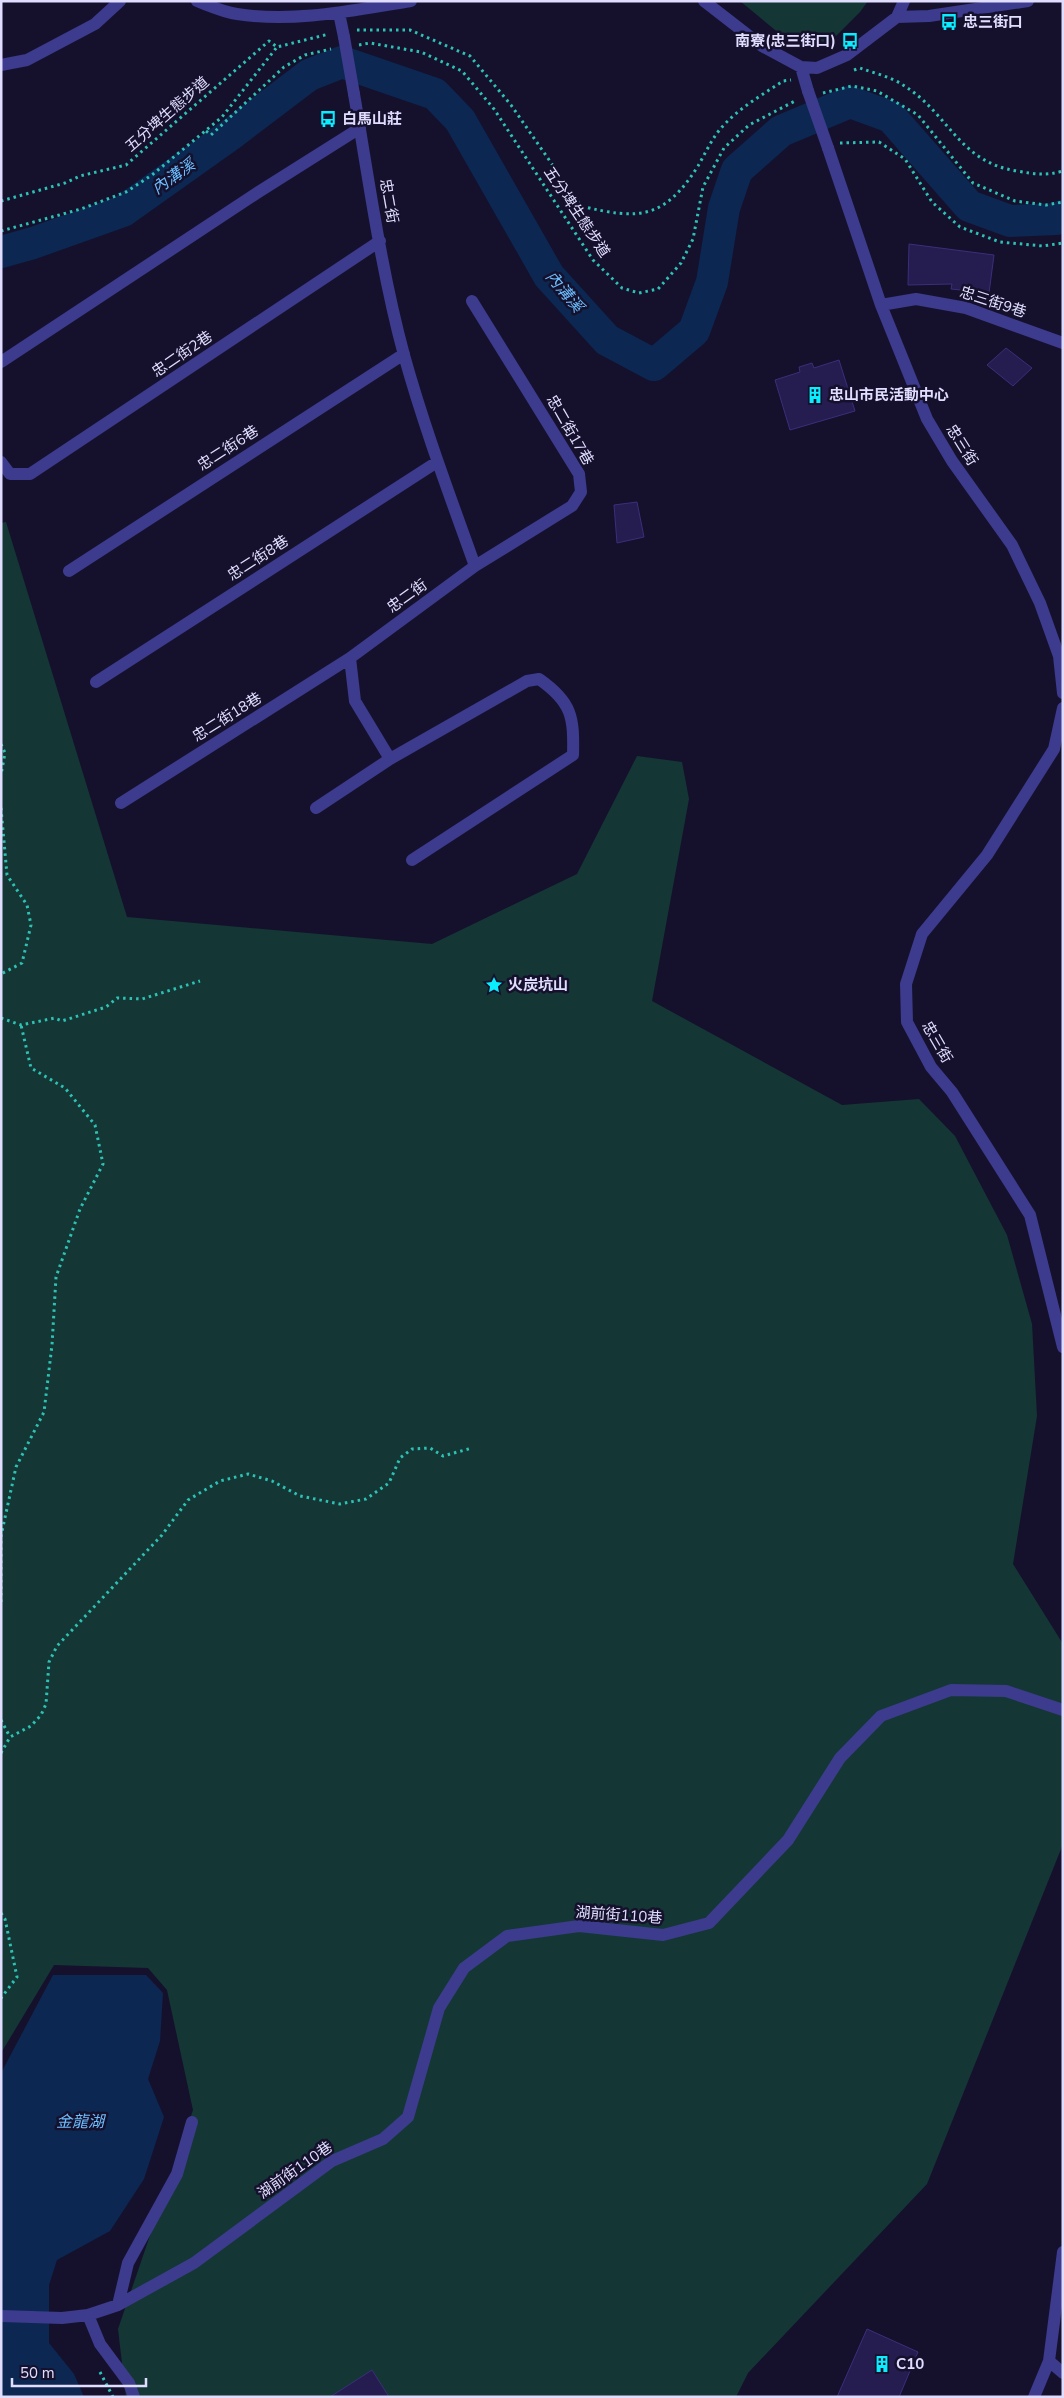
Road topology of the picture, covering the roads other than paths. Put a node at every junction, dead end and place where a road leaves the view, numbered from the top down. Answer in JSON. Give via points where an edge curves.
{"nodes":[{"id":1,"x":120,"y":1,"type":"edge"},
{"id":2,"x":197,"y":1,"type":"edge"},
{"id":3,"x":412,"y":1,"type":"edge"},
{"id":4,"x":704,"y":1,"type":"edge"},
{"id":5,"x":904,"y":1,"type":"edge"},
{"id":6,"x":1028,"y":1,"type":"edge"},
{"id":7,"x":339,"y":13,"type":"junction"},
{"id":8,"x":897,"y":17,"type":"junction"},
{"id":9,"x":1,"y":65,"type":"edge"},
{"id":10,"x":806,"y":86,"type":"junction"},
{"id":11,"x":360,"y":128,"type":"junction"},
{"id":12,"x":380,"y":241,"type":"junction"},
{"id":13,"x":472,"y":300,"type":"dead end"},
{"id":14,"x":881,"y":305,"type":"junction"},
{"id":15,"x":1063,"y":343,"type":"edge"},
{"id":16,"x":404,"y":354,"type":"junction"},
{"id":17,"x":1,"y":362,"type":"edge"},
{"id":18,"x":1,"y":462,"type":"edge"},
{"id":19,"x":437,"y":462,"type":"junction"},
{"id":20,"x":476,"y":566,"type":"junction"},
{"id":21,"x":69,"y":571,"type":"dead end"},
{"id":22,"x":350,"y":658,"type":"junction"},
{"id":23,"x":96,"y":682,"type":"dead end"},
{"id":24,"x":1063,"y":693,"type":"edge"},
{"id":25,"x":1063,"y":708,"type":"edge"},
{"id":26,"x":390,"y":759,"type":"junction"},
{"id":27,"x":121,"y":803,"type":"dead end"},
{"id":28,"x":316,"y":808,"type":"dead end"},
{"id":29,"x":412,"y":860,"type":"dead end"},
{"id":30,"x":1063,"y":1347,"type":"edge"},
{"id":31,"x":1063,"y":1710,"type":"edge"},
{"id":32,"x":192,"y":2122,"type":"dead end"},
{"id":33,"x":1063,"y":2252,"type":"edge"},
{"id":34,"x":118,"y":2305,"type":"junction"},
{"id":35,"x":88,"y":2315,"type":"junction"},
{"id":36,"x":1,"y":2316,"type":"edge"},
{"id":37,"x":1049,"y":2361,"type":"junction"},
{"id":38,"x":1063,"y":2373,"type":"edge"},
{"id":39,"x":134,"y":2397,"type":"edge"},
{"id":40,"x":1034,"y":2397,"type":"edge"}],
"edges":[{"from":1,"to":9,"type":"street","via":[[86,29],[27,60]]},
{"from":2,"to":7,"type":"street","via":[[235,14],[271,18]]},
{"from":3,"to":7,"type":"street"},
{"from":4,"to":10,"type":"street","via":[[762,46]]},
{"from":5,"to":8,"type":"street"},
{"from":6,"to":8,"type":"street","via":[[929,16]]},
{"from":7,"to":11,"type":"street","name":"忠二街","bridge":true,"via":[[341,38]]},
{"from":8,"to":10,"type":"street","via":[[847,55],[817,68]]},
{"from":10,"to":14,"type":"street","name":"忠三街","bridge":true},
{"from":11,"to":12,"type":"street","name":"忠二街"},
{"from":11,"to":17,"type":"street"},
{"from":12,"to":16,"type":"street","name":"忠二街"},
{"from":12,"to":18,"type":"street","name":"忠二街2巷","via":[[30,474],[10,474]]},
{"from":13,"to":20,"type":"street","name":"忠二街17巷","via":[[579,474],[581,492],[572,506]]},
{"from":14,"to":15,"type":"street","name":"忠三街9巷","via":[[916,299],[966,308]]},
{"from":14,"to":24,"type":"street","name":"忠三街","via":[[927,419],[1012,544],[1040,603],[1059,656]]},
{"from":16,"to":19,"type":"street","name":"忠二街"},
{"from":16,"to":21,"type":"street","name":"忠二街6巷"},
{"from":19,"to":20,"type":"street","name":"忠二街"},
{"from":19,"to":23,"type":"street","name":"忠二街8巷"},
{"from":20,"to":22,"type":"street","name":"忠二街"},
{"from":22,"to":26,"type":"street","via":[[355,701]]},
{"from":22,"to":27,"type":"street","name":"忠二街18巷"},
{"from":25,"to":30,"type":"street","name":"忠三街","via":[[1054,749],[986,854],[922,934],[906,984],[907,1022],[931,1067],[952,1092],[1030,1215]]},
{"from":26,"to":28,"type":"street"},
{"from":26,"to":29,"type":"street","via":[[527,681],[539,679],[551,688],[566,703],[574,725],[573,755]]},
{"from":31,"to":34,"type":"street","name":"湖前街110巷","via":[[1006,1691],[951,1690],[881,1716],[840,1758],[788,1840],[708,1923],[663,1935],[579,1926],[507,1936],[464,1968],[439,2008],[408,2117],[383,2139],[332,2161],[194,2263]]},
{"from":32,"to":34,"type":"street","via":[[177,2174],[128,2263]]},
{"from":33,"to":37,"type":"street"},
{"from":34,"to":35,"type":"street","name":"湖前街110巷"},
{"from":35,"to":36,"type":"street","name":"湖前街110巷","via":[[62,2318]]},
{"from":35,"to":39,"type":"street","via":[[100,2344],[129,2383]]},
{"from":37,"to":38,"type":"street"},
{"from":37,"to":40,"type":"street"}]}
